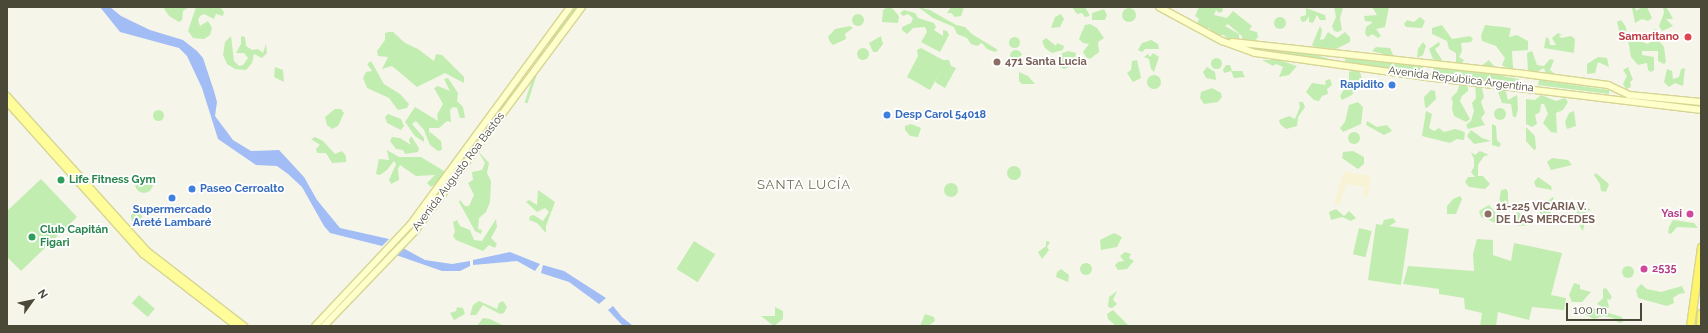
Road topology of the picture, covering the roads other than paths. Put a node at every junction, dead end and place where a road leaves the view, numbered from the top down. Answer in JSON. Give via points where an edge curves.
{"nodes":[{"id":1,"x":570,"y":7,"type":"edge"},
{"id":2,"x":582,"y":7,"type":"edge"},
{"id":3,"x":1159,"y":7,"type":"edge"},
{"id":4,"x":1222,"y":41,"type":"junction"},
{"id":5,"x":7,"y":96,"type":"edge"},
{"id":6,"x":7,"y":102,"type":"edge"},
{"id":7,"x":1701,"y":102,"type":"edge"},
{"id":8,"x":1701,"y":110,"type":"edge"},
{"id":9,"x":400,"y":241,"type":"junction"},
{"id":10,"x":1701,"y":247,"type":"edge"},
{"id":11,"x":381,"y":259,"type":"junction"},
{"id":12,"x":1701,"y":265,"type":"edge"},
{"id":13,"x":1701,"y":283,"type":"edge"},
{"id":14,"x":1701,"y":312,"type":"edge"},
{"id":15,"x":236,"y":326,"type":"edge"},
{"id":16,"x":244,"y":326,"type":"edge"},
{"id":17,"x":315,"y":326,"type":"edge"},
{"id":18,"x":324,"y":326,"type":"edge"},
{"id":19,"x":1690,"y":326,"type":"edge"},
{"id":20,"x":1700,"y":326,"type":"edge"}],
"edges":[{"from":1,"to":9,"type":"main road","name":"Avenida Augusto Roa Bastos"},
{"from":2,"to":9,"type":"main road","name":"Avenida Augusto Roa Bastos","via":[[418,227]]},
{"from":3,"to":4,"type":"main road","name":"Avenida República Argentina"},
{"from":4,"to":7,"type":"main road","name":"Avenida República Argentina","via":[[1525,74],[1608,85],[1629,95]]},
{"from":4,"to":8,"type":"main road","name":"Avenida República Argentina","via":[[1255,53],[1425,77]]},
{"from":5,"to":16,"type":"main road","via":[[147,251]]},
{"from":6,"to":15,"type":"main road","via":[[143,254]]},
{"from":9,"to":11,"type":"main road","name":"Avenida Augusto Roa Bastos"},
{"from":10,"to":19,"type":"highway"},
{"from":11,"to":17,"type":"main road","name":"Avenida Augusto Roa Bastos"},
{"from":11,"to":18,"type":"main road","name":"Avenida Augusto Roa Bastos"},
{"from":12,"to":13,"type":"highway"},
{"from":14,"to":20,"type":"highway"}]}
